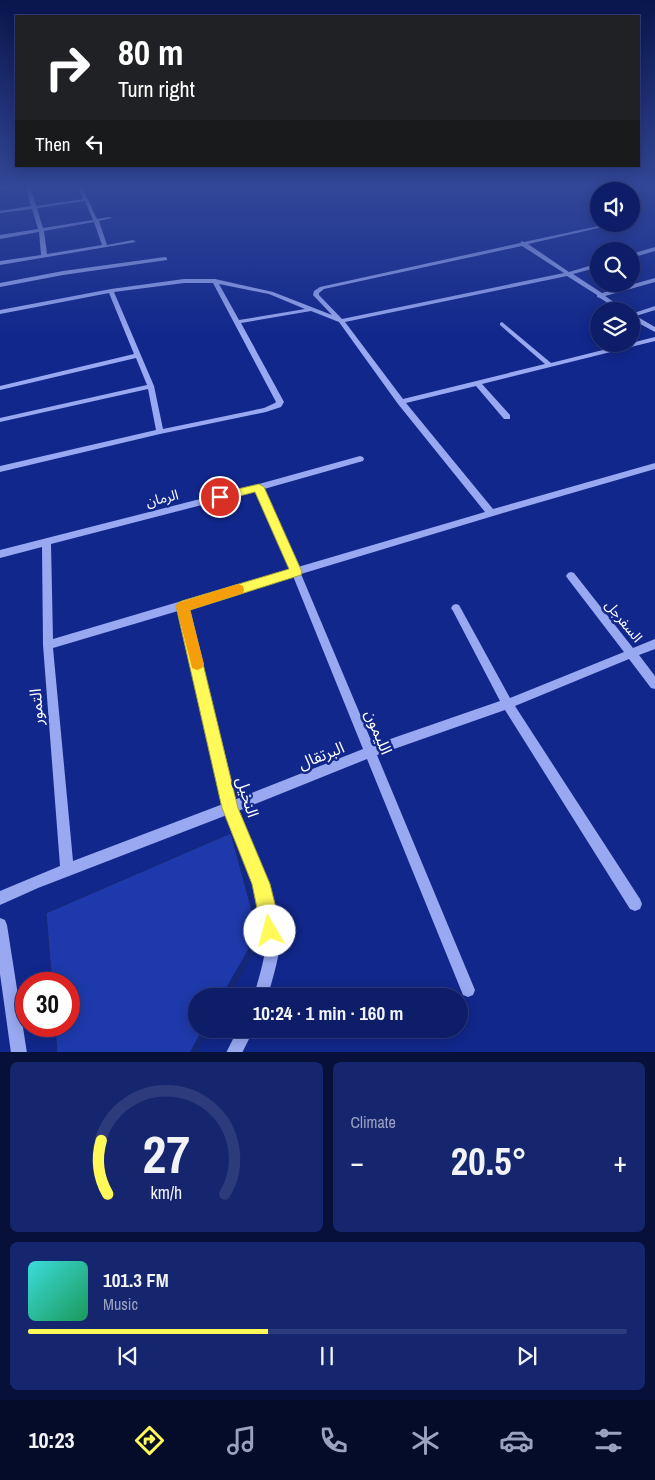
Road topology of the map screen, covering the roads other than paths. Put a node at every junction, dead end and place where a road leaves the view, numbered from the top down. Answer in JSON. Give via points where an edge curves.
{"nodes":[{"id":1,"x":42,"y":236,"type":"edge"},
{"id":2,"x":101,"y":236,"type":"edge"},
{"id":3,"x":555,"y":236,"type":"edge"},
{"id":4,"x":133,"y":242,"type":"dead end"},
{"id":5,"x":522,"y":243,"type":"junction"},
{"id":6,"x":105,"y":246,"type":"junction"},
{"id":7,"x":655,"y":249,"type":"edge"},
{"id":8,"x":640,"y":253,"type":"edge"},
{"id":9,"x":44,"y":255,"type":"junction"},
{"id":10,"x":164,"y":258,"type":"dead end"},
{"id":11,"x":0,"y":263,"type":"edge"},
{"id":12,"x":590,"y":268,"type":"edge"},
{"id":13,"x":568,"y":274,"type":"junction"},
{"id":14,"x":655,"y":280,"type":"edge"},
{"id":15,"x":215,"y":281,"type":"junction"},
{"id":16,"x":0,"y":285,"type":"edge"},
{"id":17,"x":111,"y":291,"type":"junction"},
{"id":18,"x":600,"y":296,"type":"junction"},
{"id":19,"x":610,"y":302,"type":"edge"},
{"id":20,"x":655,"y":308,"type":"edge"},
{"id":21,"x":312,"y":309,"type":"junction"},
{"id":22,"x":0,"y":312,"type":"edge"},
{"id":23,"x":640,"y":313,"type":"edge"},
{"id":24,"x":342,"y":321,"type":"junction"},
{"id":25,"x":640,"y":321,"type":"edge"},
{"id":26,"x":237,"y":322,"type":"junction"},
{"id":27,"x":502,"y":324,"type":"dead end"},
{"id":28,"x":655,"y":330,"type":"edge"},
{"id":29,"x":655,"y":339,"type":"edge"},
{"id":30,"x":138,"y":355,"type":"junction"},
{"id":31,"x":550,"y":365,"type":"junction"},
{"id":32,"x":476,"y":384,"type":"junction"},
{"id":33,"x":151,"y":386,"type":"junction"},
{"id":34,"x":0,"y":388,"type":"edge"},
{"id":35,"x":401,"y":402,"type":"junction"},
{"id":36,"x":507,"y":417,"type":"dead end"},
{"id":37,"x":0,"y":420,"type":"edge"},
{"id":38,"x":160,"y":432,"type":"junction"},
{"id":39,"x":360,"y":459,"type":"dead end"},
{"id":40,"x":655,"y":466,"type":"edge"},
{"id":41,"x":0,"y":469,"type":"edge"},
{"id":42,"x":259,"y":487,"type":"junction"},
{"id":43,"x":491,"y":514,"type":"junction"},
{"id":44,"x":46,"y":542,"type":"junction"},
{"id":45,"x":0,"y":554,"type":"edge"},
{"id":46,"x":296,"y":572,"type":"junction"},
{"id":47,"x":571,"y":576,"type":"dead end"},
{"id":48,"x":182,"y":606,"type":"junction"},
{"id":49,"x":456,"y":608,"type":"dead end"},
{"id":50,"x":655,"y":644,"type":"edge"},
{"id":51,"x":48,"y":645,"type":"junction"},
{"id":52,"x":632,"y":653,"type":"junction"},
{"id":53,"x":655,"y":684,"type":"edge"},
{"id":54,"x":507,"y":704,"type":"junction"},
{"id":55,"x":370,"y":752,"type":"junction"},
{"id":56,"x":230,"y":808,"type":"junction"},
{"id":57,"x":67,"y":870,"type":"junction"},
{"id":58,"x":0,"y":898,"type":"edge"},
{"id":59,"x":635,"y":904,"type":"dead end"},
{"id":60,"x":0,"y":925,"type":"edge"},
{"id":61,"x":263,"y":988,"type":"edge"},
{"id":62,"x":467,"y":988,"type":"edge"},
{"id":63,"x":241,"y":1038,"type":"edge"},
{"id":64,"x":19,"y":1052,"type":"edge"},
{"id":65,"x":234,"y":1052,"type":"edge"}],
"edges":[{"from":1,"to":9,"type":"street"},
{"from":2,"to":6,"type":"street"},
{"from":3,"to":5,"type":"street"},
{"from":4,"to":6,"type":"street"},
{"from":5,"to":13,"type":"street"},
{"from":5,"to":24,"type":"street","via":[[318,290],[316,295]]},
{"from":6,"to":9,"type":"street"},
{"from":7,"to":8,"type":"street"},
{"from":9,"to":11,"type":"street"},
{"from":10,"to":16,"type":"street"},
{"from":12,"to":13,"type":"street"},
{"from":13,"to":18,"type":"street"},
{"from":13,"to":24,"type":"street"},
{"from":14,"to":18,"type":"street"},
{"from":15,"to":17,"type":"street","via":[[184,281]]},
{"from":15,"to":21,"type":"street","via":[[257,289]]},
{"from":15,"to":26,"type":"street"},
{"from":17,"to":22,"type":"street"},
{"from":17,"to":30,"type":"street"},
{"from":18,"to":19,"type":"street"},
{"from":20,"to":23,"type":"street"},
{"from":21,"to":24,"type":"street"},
{"from":21,"to":26,"type":"street"},
{"from":24,"to":35,"type":"street"},
{"from":25,"to":28,"type":"street"},
{"from":26,"to":38,"type":"street","via":[[280,402],[278,405]]},
{"from":27,"to":31,"type":"street"},
{"from":29,"to":31,"type":"street"},
{"from":30,"to":33,"type":"street"},
{"from":30,"to":34,"type":"street"},
{"from":31,"to":32,"type":"street"},
{"from":32,"to":35,"type":"street"},
{"from":32,"to":36,"type":"street"},
{"from":33,"to":37,"type":"street"},
{"from":33,"to":38,"type":"street"},
{"from":35,"to":43,"type":"street"},
{"from":38,"to":41,"type":"street"},
{"from":39,"to":42,"type":"street","name":"الرمان"},
{"from":40,"to":43,"type":"street"},
{"from":42,"to":44,"type":"street","name":"الرمان"},
{"from":42,"to":46,"type":"street","name":"الليمون"},
{"from":43,"to":46,"type":"street"},
{"from":44,"to":45,"type":"street","name":"الرمان"},
{"from":44,"to":51,"type":"street","name":"التمور"},
{"from":46,"to":48,"type":"street"},
{"from":46,"to":55,"type":"street","name":"الليمون"},
{"from":47,"to":52,"type":"street","name":"السفرجل"},
{"from":48,"to":51,"type":"street"},
{"from":48,"to":56,"type":"street","name":"النخيل"},
{"from":49,"to":54,"type":"street"},
{"from":50,"to":52,"type":"street","name":"البرتقال"},
{"from":51,"to":57,"type":"street","name":"التمور"},
{"from":52,"to":53,"type":"street","name":"السفرجل"},
{"from":52,"to":54,"type":"street","name":"البرتقال"},
{"from":54,"to":55,"type":"street","name":"البرتقال"},
{"from":54,"to":59,"type":"street"},
{"from":55,"to":56,"type":"street","name":"البرتقال"},
{"from":55,"to":62,"type":"street","name":"الليمون"},
{"from":56,"to":57,"type":"street","name":"البرتقال"},
{"from":56,"to":61,"type":"street","name":"النخيل","via":[[261,884],[268,912],[272,949]]},
{"from":57,"to":58,"type":"street","name":"البرتقال"},
{"from":60,"to":64,"type":"street"},
{"from":63,"to":65,"type":"street"}]}
